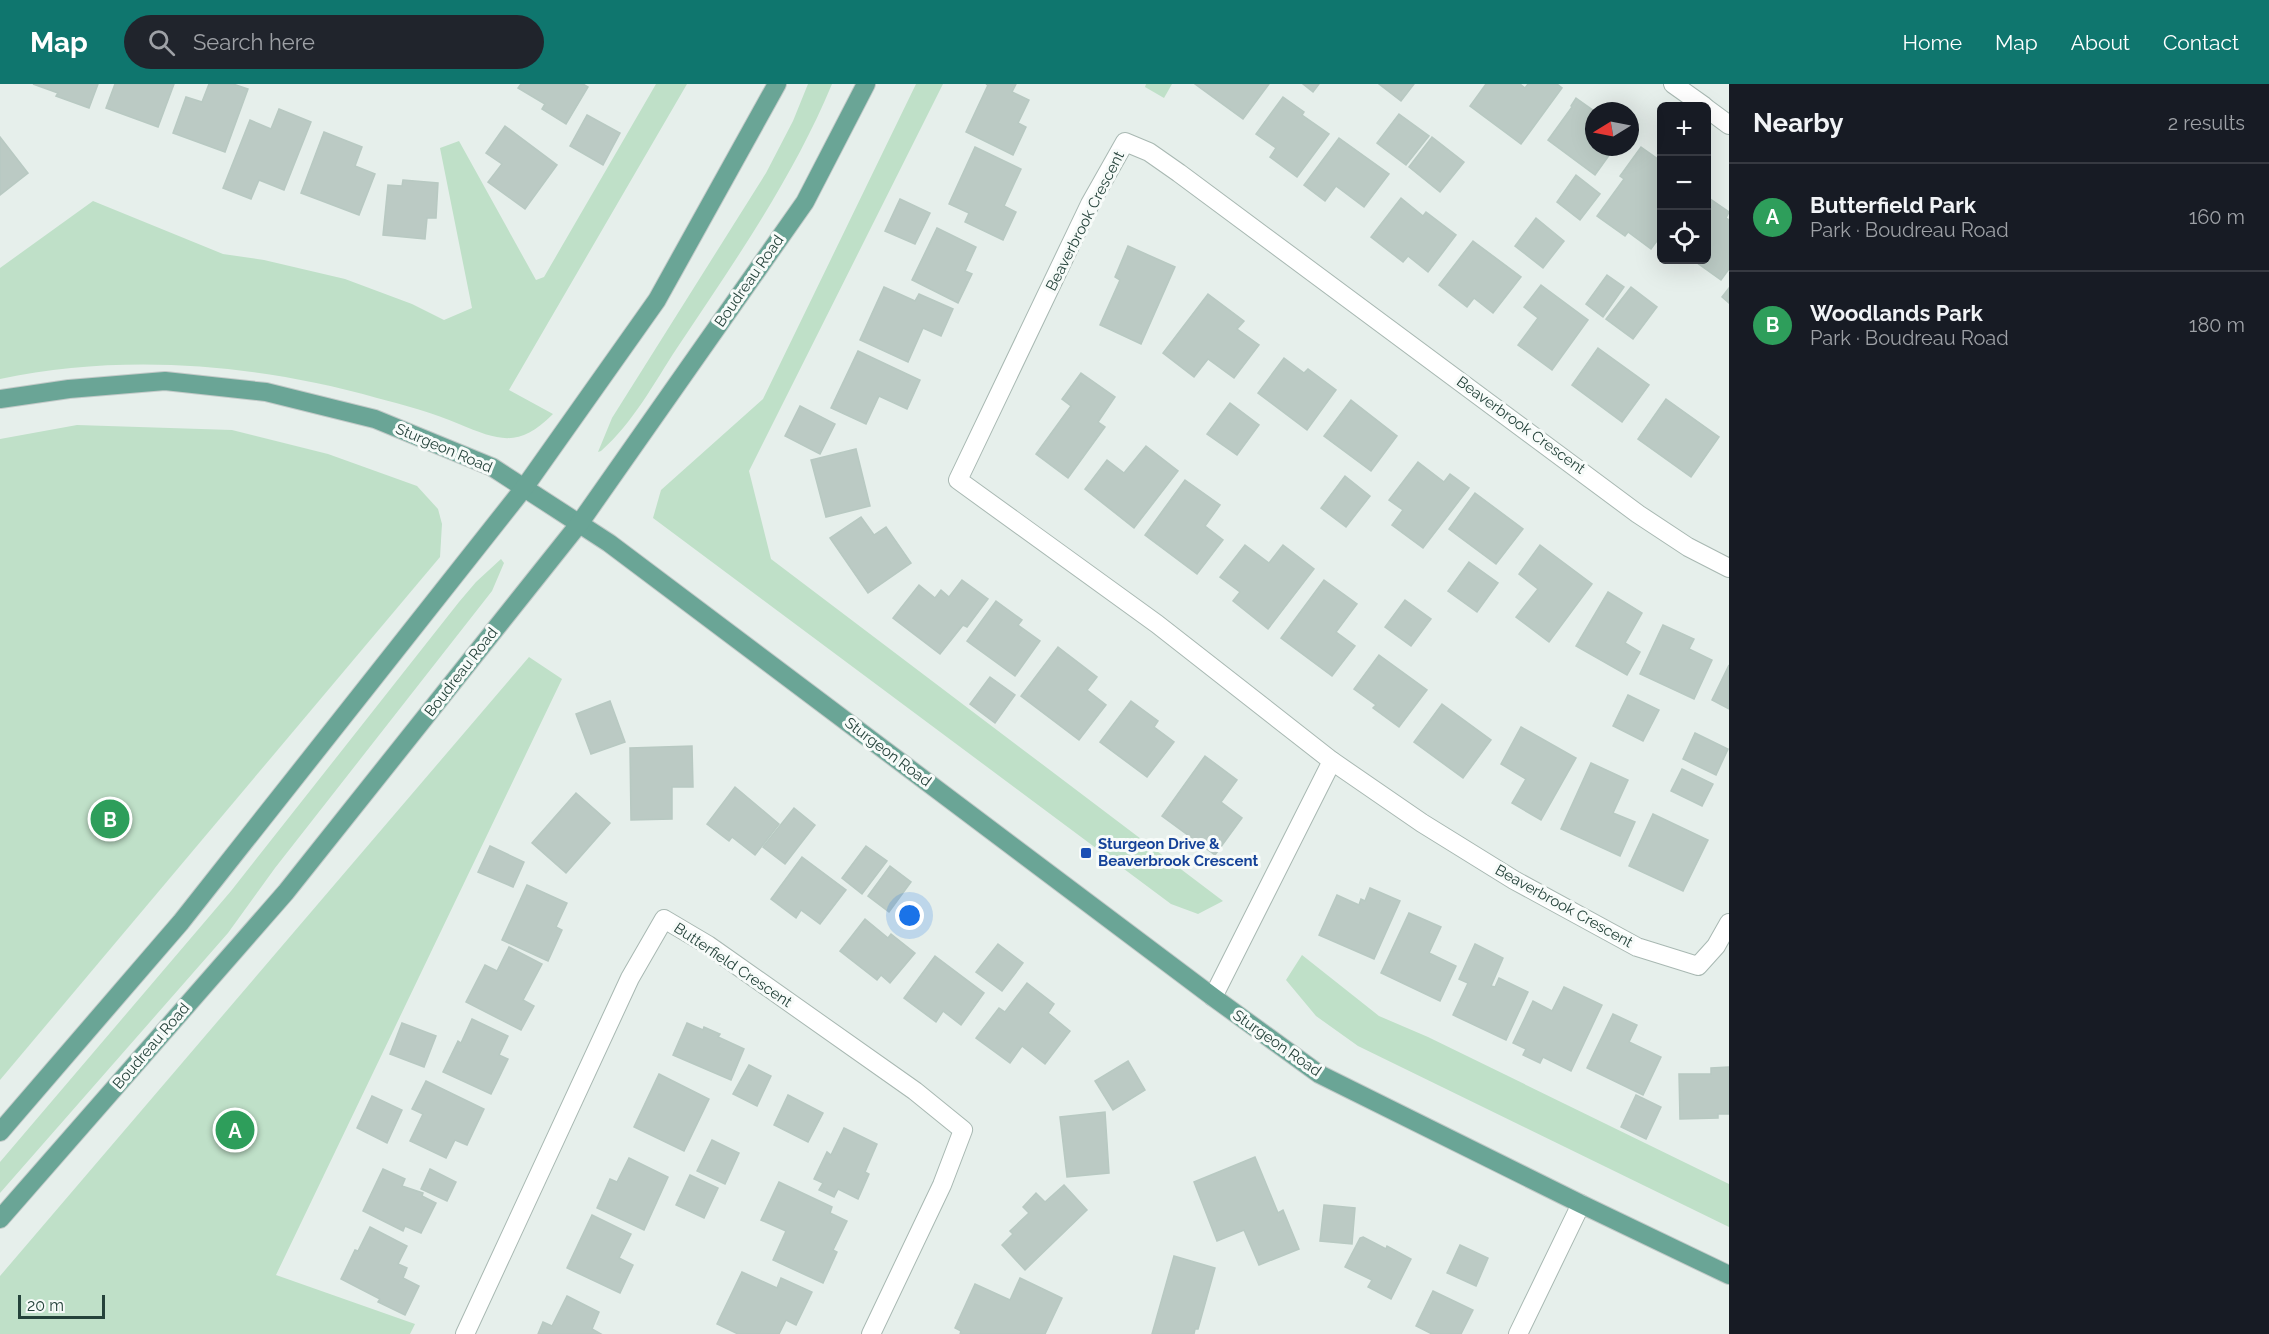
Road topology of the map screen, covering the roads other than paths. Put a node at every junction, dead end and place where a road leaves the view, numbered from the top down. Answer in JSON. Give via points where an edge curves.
{"nodes":[{"id":1,"x":777,"y":84,"type":"edge"},
{"id":2,"x":866,"y":84,"type":"edge"},
{"id":3,"x":1673,"y":84,"type":"edge"},
{"id":4,"x":1698,"y":102,"type":"edge"},
{"id":5,"x":1711,"y":112,"type":"edge"},
{"id":6,"x":1729,"y":125,"type":"edge"},
{"id":7,"x":0,"y":399,"type":"edge"},
{"id":8,"x":524,"y":488,"type":"junction"},
{"id":9,"x":579,"y":524,"type":"junction"},
{"id":10,"x":1729,"y":568,"type":"edge"},
{"id":11,"x":1332,"y":761,"type":"junction"},
{"id":12,"x":1729,"y":923,"type":"edge"},
{"id":13,"x":1213,"y":997,"type":"junction"},
{"id":14,"x":0,"y":1131,"type":"edge"},
{"id":15,"x":1581,"y":1204,"type":"junction"},
{"id":16,"x":0,"y":1219,"type":"edge"},
{"id":17,"x":1729,"y":1275,"type":"edge"},
{"id":18,"x":465,"y":1334,"type":"edge"},
{"id":19,"x":871,"y":1334,"type":"edge"},
{"id":20,"x":1518,"y":1334,"type":"edge"}],
"edges":[{"from":1,"to":8,"type":"main road","via":[[657,300]]},
{"from":2,"to":9,"type":"main road","name":"Boudreau Road","via":[[805,202]]},
{"from":3,"to":4,"type":"street"},
{"from":5,"to":6,"type":"street"},
{"from":7,"to":8,"type":"main road","name":"Sturgeon Road","via":[[69,388],[165,381],[266,392],[375,419],[492,467]]},
{"from":8,"to":9,"type":"main road","name":"Sturgeon Road"},
{"from":8,"to":14,"type":"main road","via":[[181,921]]},
{"from":9,"to":13,"type":"main road","name":"Sturgeon Road","via":[[719,624]]},
{"from":9,"to":16,"type":"main road","name":"Boudreau Road","via":[[286,892]]},
{"from":10,"to":11,"type":"street","name":"Beaverbrook Crescent","via":[[1638,514],[1179,173],[1149,152],[1125,142],[1090,204],[958,480],[1157,624]]},
{"from":11,"to":12,"type":"street","name":"Beaverbrook Crescent","via":[[1514,880],[1637,947],[1698,966]]},
{"from":11,"to":13,"type":"street"},
{"from":13,"to":15,"type":"main road","name":"Sturgeon Road","via":[[1319,1074]]},
{"from":15,"to":17,"type":"main road","name":"Sturgeon Road"},
{"from":15,"to":20,"type":"street"},
{"from":18,"to":19,"type":"street","name":"Butterfield Crescent","via":[[630,978],[664,919],[708,945],[906,1084],[963,1130],[942,1185]]}]}
